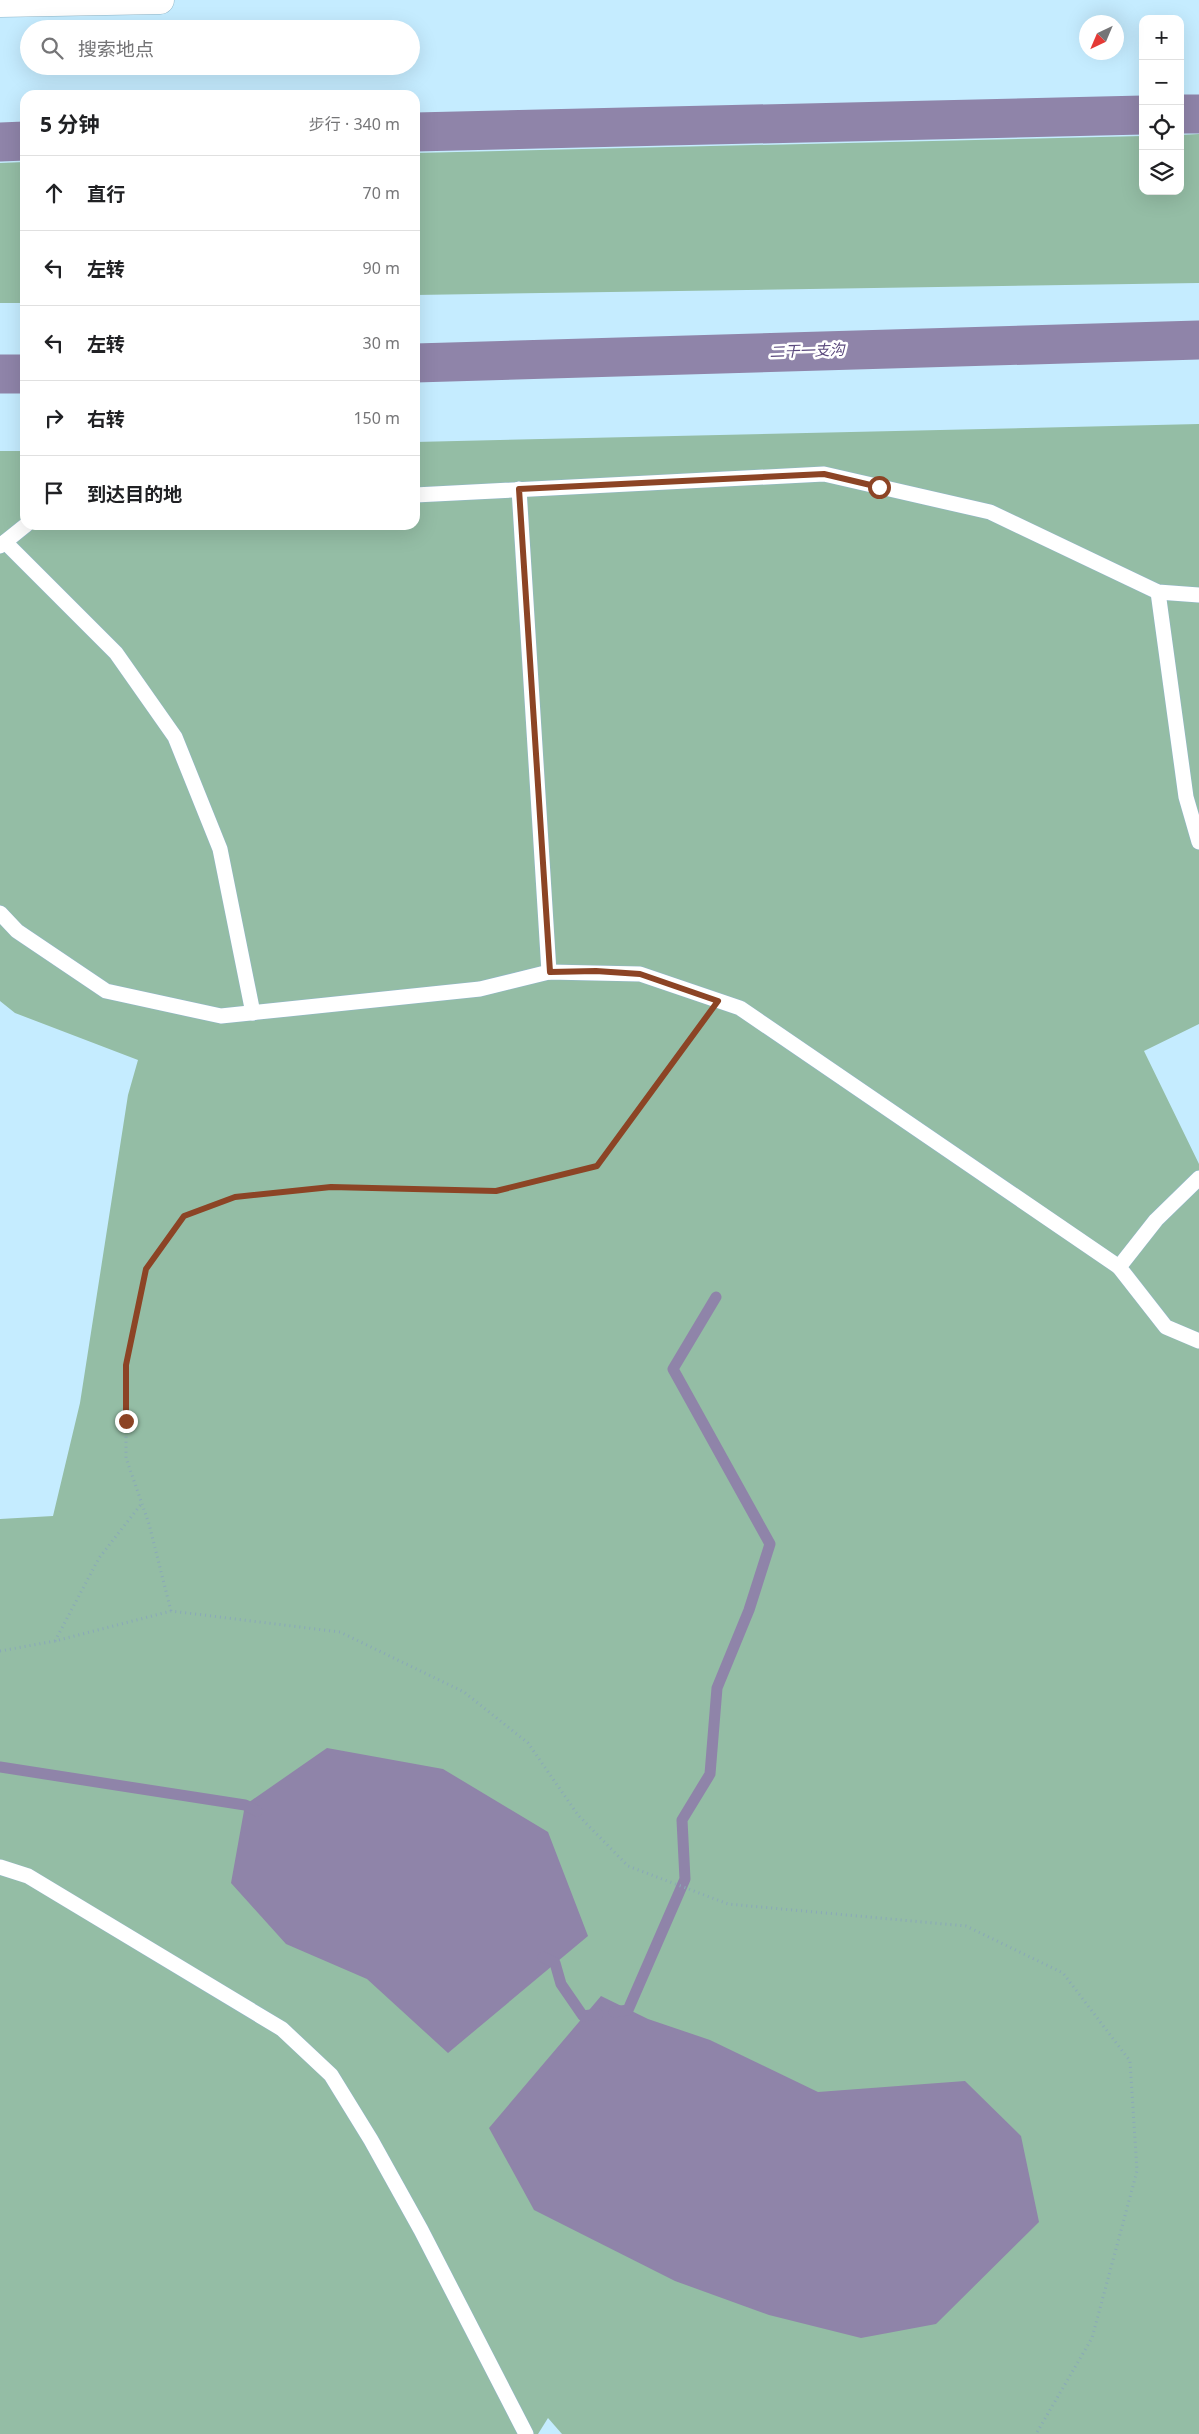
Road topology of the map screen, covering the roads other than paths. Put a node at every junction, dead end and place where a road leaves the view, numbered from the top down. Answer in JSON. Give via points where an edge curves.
{"nodes":[{"id":1,"x":160,"y":0,"type":"edge"},
{"id":2,"x":0,"y":3,"type":"edge"},
{"id":3,"x":519,"y":489,"type":"junction"},
{"id":4,"x":420,"y":495,"type":"edge"},
{"id":5,"x":20,"y":530,"type":"edge"},
{"id":6,"x":2,"y":544,"type":"edge"},
{"id":7,"x":1158,"y":592,"type":"junction"},
{"id":8,"x":1199,"y":595,"type":"edge"},
{"id":9,"x":1199,"y":842,"type":"edge"},
{"id":10,"x":0,"y":913,"type":"edge"},
{"id":11,"x":550,"y":972,"type":"junction"},
{"id":12,"x":253,"y":1013,"type":"junction"},
{"id":13,"x":1199,"y":1178,"type":"edge"},
{"id":14,"x":1118,"y":1267,"type":"junction"},
{"id":15,"x":1199,"y":1341,"type":"edge"},
{"id":16,"x":0,"y":1867,"type":"edge"},
{"id":17,"x":526,"y":2434,"type":"edge"}],
"edges":[{"from":1,"to":2,"type":"street"},
{"from":3,"to":4,"type":"lane"},
{"from":3,"to":7,"type":"lane","via":[[824,474],[990,512]]},
{"from":3,"to":11,"type":"lane"},
{"from":5,"to":6,"type":"lane"},
{"from":6,"to":12,"type":"lane","via":[[116,653],[175,737],[220,849]]},
{"from":7,"to":8,"type":"lane"},
{"from":7,"to":9,"type":"lane","via":[[1186,798]]},
{"from":10,"to":12,"type":"lane","via":[[17,931],[106,991],[221,1016]]},
{"from":11,"to":12,"type":"lane","via":[[480,989]]},
{"from":11,"to":14,"type":"lane","via":[[640,974],[740,1008]]},
{"from":13,"to":14,"type":"lane","via":[[1156,1220]]},
{"from":14,"to":15,"type":"lane","via":[[1166,1327]]},
{"from":16,"to":17,"type":"lane","via":[[28,1876],[282,2029],[331,2076],[421,2230]]}]}
